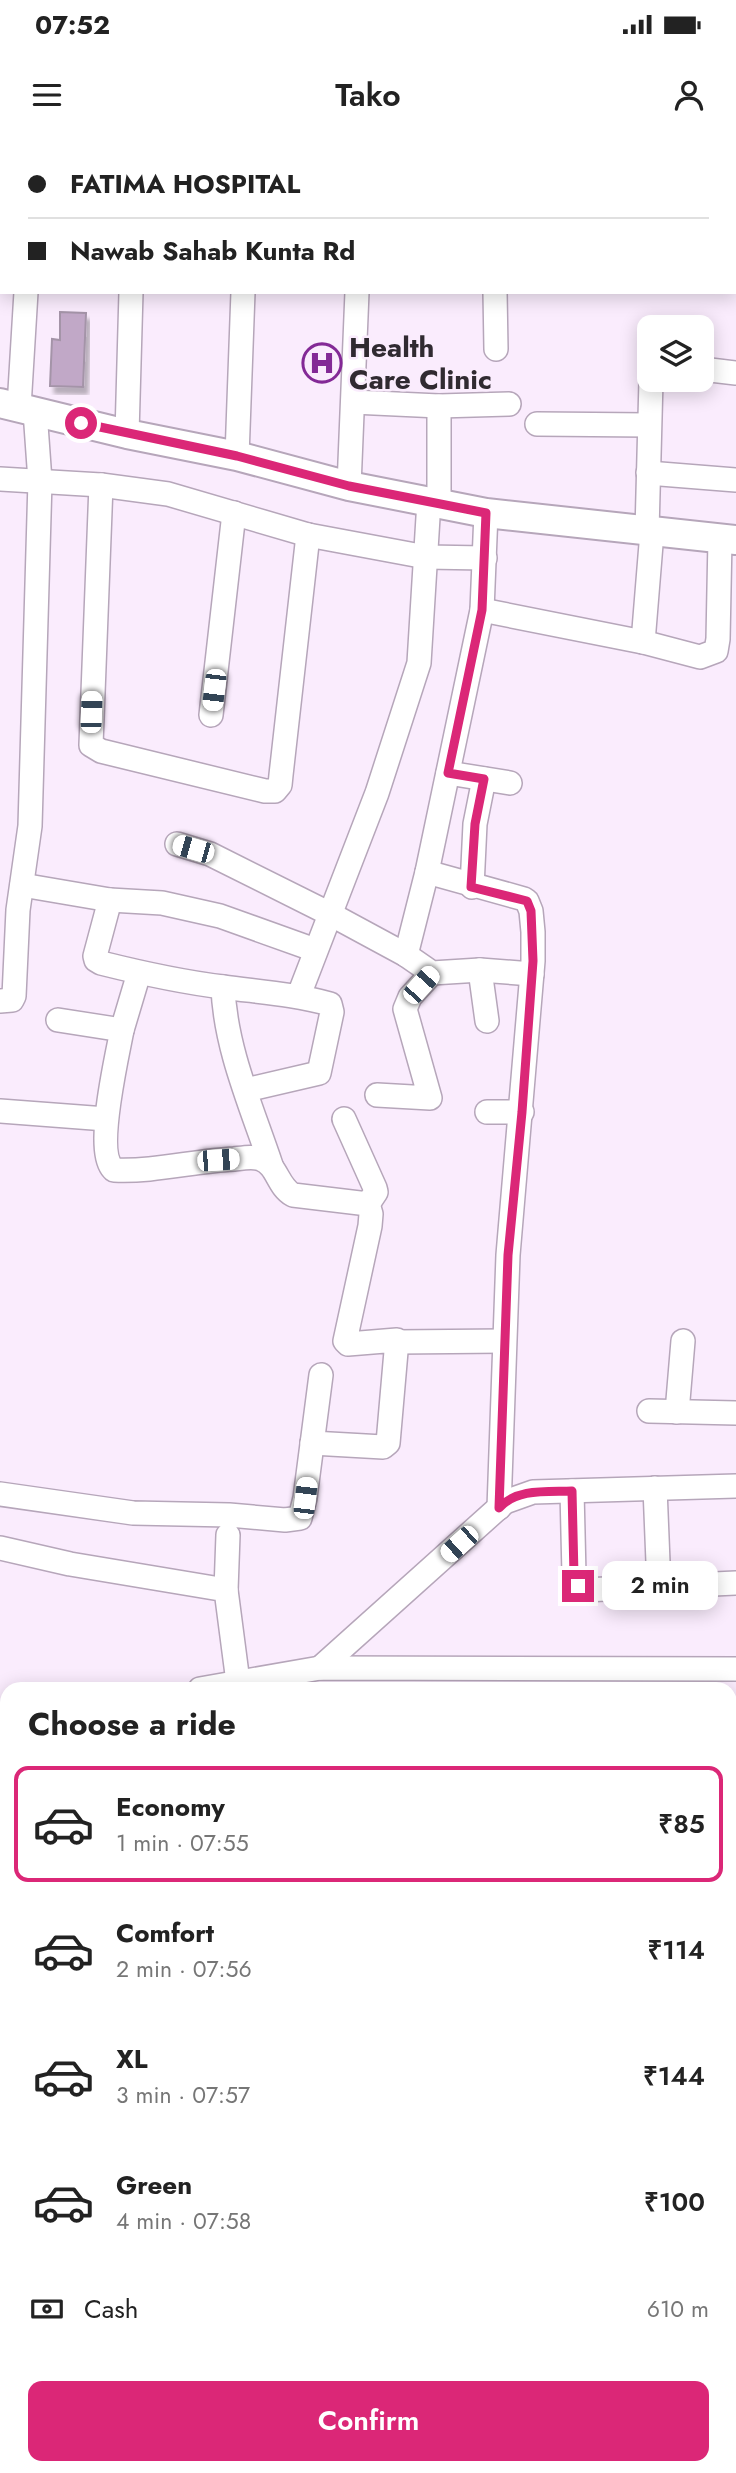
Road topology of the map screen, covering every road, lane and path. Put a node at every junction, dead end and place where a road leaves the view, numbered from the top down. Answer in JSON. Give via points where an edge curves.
{"nodes":[{"id":1,"x":26,"y":294,"type":"edge"},
{"id":2,"x":131,"y":294,"type":"edge"},
{"id":3,"x":243,"y":294,"type":"edge"},
{"id":4,"x":357,"y":294,"type":"edge"},
{"id":5,"x":495,"y":294,"type":"edge"},
{"id":6,"x":496,"y":349,"type":"dead end"},
{"id":7,"x":714,"y":370,"type":"edge"},
{"id":8,"x":736,"y":373,"type":"edge"},
{"id":9,"x":650,"y":392,"type":"edge"},
{"id":10,"x":353,"y":402,"type":"junction"},
{"id":11,"x":509,"y":404,"type":"dead end"},
{"id":12,"x":439,"y":406,"type":"junction"},
{"id":13,"x":18,"y":407,"type":"edge"},
{"id":14,"x":537,"y":424,"type":"dead end"},
{"id":15,"x":648,"y":425,"type":"junction"},
{"id":16,"x":127,"y":434,"type":"junction"},
{"id":17,"x":237,"y":456,"type":"junction"},
{"id":18,"x":648,"y":473,"type":"junction"},
{"id":19,"x":0,"y":478,"type":"edge"},
{"id":20,"x":736,"y":480,"type":"edge"},
{"id":21,"x":40,"y":481,"type":"junction"},
{"id":22,"x":101,"y":485,"type":"junction"},
{"id":23,"x":349,"y":486,"type":"junction"},
{"id":24,"x":434,"y":502,"type":"junction"},
{"id":25,"x":234,"y":513,"type":"junction"},
{"id":26,"x":486,"y":513,"type":"junction"},
{"id":27,"x":650,"y":531,"type":"junction"},
{"id":28,"x":308,"y":535,"type":"junction"},
{"id":29,"x":728,"y":539,"type":"edge"},
{"id":30,"x":426,"y":557,"type":"junction"},
{"id":31,"x":485,"y":558,"type":"junction"},
{"id":32,"x":482,"y":610,"type":"junction"},
{"id":33,"x":643,"y":642,"type":"junction"},
{"id":34,"x":211,"y":715,"type":"dead end"},
{"id":35,"x":448,"y":773,"type":"junction"},
{"id":36,"x":484,"y":779,"type":"junction"},
{"id":37,"x":510,"y":783,"type":"dead end"},
{"id":38,"x":177,"y":844,"type":"dead end"},
{"id":39,"x":427,"y":872,"type":"junction"},
{"id":40,"x":22,"y":885,"type":"junction"},
{"id":41,"x":471,"y":887,"type":"junction"},
{"id":42,"x":110,"y":900,"type":"junction"},
{"id":43,"x":9,"y":909,"type":"edge"},
{"id":44,"x":332,"y":915,"type":"junction"},
{"id":45,"x":315,"y":950,"type":"junction"},
{"id":46,"x":406,"y":955,"type":"junction"},
{"id":47,"x":480,"y":970,"type":"junction"},
{"id":48,"x":139,"y":973,"type":"junction"},
{"id":49,"x":432,"y":973,"type":"junction"},
{"id":50,"x":532,"y":974,"type":"junction"},
{"id":51,"x":223,"y":987,"type":"junction"},
{"id":52,"x":299,"y":995,"type":"junction"},
{"id":53,"x":0,"y":1001,"type":"edge"},
{"id":54,"x":58,"y":1020,"type":"dead end"},
{"id":55,"x":487,"y":1021,"type":"dead end"},
{"id":56,"x":122,"y":1030,"type":"junction"},
{"id":57,"x":246,"y":1090,"type":"junction"},
{"id":58,"x":377,"y":1096,"type":"dead end"},
{"id":59,"x":0,"y":1111,"type":"edge"},
{"id":60,"x":487,"y":1112,"type":"dead end"},
{"id":61,"x":522,"y":1112,"type":"junction"},
{"id":62,"x":106,"y":1119,"type":"junction"},
{"id":63,"x":344,"y":1119,"type":"dead end"},
{"id":64,"x":271,"y":1165,"type":"junction"},
{"id":65,"x":368,"y":1204,"type":"junction"},
{"id":66,"x":503,"y":1341,"type":"junction"},
{"id":67,"x":683,"y":1341,"type":"dead end"},
{"id":68,"x":397,"y":1342,"type":"junction"},
{"id":69,"x":321,"y":1375,"type":"dead end"},
{"id":70,"x":649,"y":1411,"type":"dead end"},
{"id":71,"x":677,"y":1412,"type":"junction"},
{"id":72,"x":736,"y":1413,"type":"edge"},
{"id":73,"x":312,"y":1443,"type":"junction"},
{"id":74,"x":736,"y":1484,"type":"edge"},
{"id":75,"x":655,"y":1488,"type":"junction"},
{"id":76,"x":572,"y":1491,"type":"junction"},
{"id":77,"x":0,"y":1494,"type":"edge"},
{"id":78,"x":499,"y":1508,"type":"junction"},
{"id":79,"x":228,"y":1535,"type":"dead end"},
{"id":80,"x":0,"y":1548,"type":"edge"},
{"id":81,"x":736,"y":1583,"type":"edge"},
{"id":82,"x":659,"y":1587,"type":"junction"},
{"id":83,"x":226,"y":1590,"type":"junction"},
{"id":84,"x":320,"y":1668,"type":"junction"},
{"id":85,"x":736,"y":1669,"type":"edge"},
{"id":86,"x":238,"y":1682,"type":"joint"},
{"id":87,"x":0,"y":1743,"type":"edge"},
{"id":88,"x":0,"y":1752,"type":"edge"}],
"edges":[{"from":1,"to":13,"type":"street"},
{"from":2,"to":16,"type":"street"},
{"from":3,"to":17,"type":"street"},
{"from":4,"to":10,"type":"street"},
{"from":5,"to":6,"type":"street"},
{"from":7,"to":8,"type":"street"},
{"from":9,"to":15,"type":"street"},
{"from":10,"to":12,"type":"street"},
{"from":10,"to":23,"type":"street"},
{"from":11,"to":12,"type":"street"},
{"from":12,"to":24,"type":"street"},
{"from":13,"to":16,"type":"main road"},
{"from":13,"to":21,"type":"street"},
{"from":14,"to":15,"type":"street"},
{"from":15,"to":18,"type":"street"},
{"from":16,"to":17,"type":"main road"},
{"from":17,"to":23,"type":"main road"},
{"from":18,"to":20,"type":"street"},
{"from":18,"to":27,"type":"street"},
{"from":19,"to":21,"type":"street"},
{"from":21,"to":22,"type":"street"},
{"from":21,"to":40,"type":"street","via":[[30,826]]},
{"from":22,"to":25,"type":"street","via":[[168,494]]},
{"from":22,"to":28,"type":"street","via":[[91,746],[265,791],[275,791],[280,785]]},
{"from":23,"to":24,"type":"main road"},
{"from":24,"to":26,"type":"main road"},
{"from":24,"to":30,"type":"street"},
{"from":25,"to":28,"type":"street"},
{"from":25,"to":34,"type":"street"},
{"from":26,"to":27,"type":"main road"},
{"from":26,"to":31,"type":"street"},
{"from":27,"to":29,"type":"main road"},
{"from":27,"to":33,"type":"street"},
{"from":28,"to":30,"type":"street"},
{"from":29,"to":33,"type":"street","via":[[716,651],[700,657]]},
{"from":30,"to":31,"type":"street"},
{"from":30,"to":44,"type":"street","via":[[419,663]]},
{"from":31,"to":32,"type":"street"},
{"from":32,"to":33,"type":"street"},
{"from":32,"to":35,"type":"street"},
{"from":35,"to":36,"type":"street"},
{"from":35,"to":39,"type":"street"},
{"from":36,"to":37,"type":"street"},
{"from":36,"to":41,"type":"street","via":[[475,824]]},
{"from":38,"to":44,"type":"street","via":[[210,854]]},
{"from":39,"to":41,"type":"street"},
{"from":39,"to":46,"type":"street"},
{"from":40,"to":42,"type":"street"},
{"from":40,"to":43,"type":"street"},
{"from":41,"to":50,"type":"street","via":[[527,901],[533,932]]},
{"from":42,"to":45,"type":"street","via":[[162,903],[220,916]]},
{"from":42,"to":48,"type":"street","via":[[96,960]]},
{"from":43,"to":53,"type":"street","via":[[14,996],[9,1002]]},
{"from":44,"to":45,"type":"street"},
{"from":44,"to":46,"type":"street"},
{"from":45,"to":52,"type":"street"},
{"from":46,"to":49,"type":"street"},
{"from":47,"to":49,"type":"street"},
{"from":47,"to":50,"type":"street"},
{"from":47,"to":55,"type":"street"},
{"from":48,"to":51,"type":"street"},
{"from":48,"to":56,"type":"street"},
{"from":49,"to":58,"type":"street","via":[[405,1009],[430,1098]]},
{"from":50,"to":61,"type":"street"},
{"from":51,"to":52,"type":"street"},
{"from":51,"to":57,"type":"street","via":[[224,1013]]},
{"from":52,"to":57,"type":"street","via":[[333,1008],[319,1073]]},
{"from":54,"to":56,"type":"street"},
{"from":56,"to":62,"type":"street"},
{"from":57,"to":64,"type":"street"},
{"from":59,"to":62,"type":"street"},
{"from":60,"to":61,"type":"street"},
{"from":61,"to":66,"type":"street"},
{"from":62,"to":64,"type":"street","via":[[108,1159],[114,1170],[252,1157]]},
{"from":63,"to":65,"type":"street","via":[[375,1188]]},
{"from":64,"to":65,"type":"street","via":[[293,1195]]},
{"from":65,"to":68,"type":"street","via":[[370,1226],[345,1344]]},
{"from":66,"to":68,"type":"street"},
{"from":66,"to":78,"type":"street"},
{"from":67,"to":71,"type":"street"},
{"from":68,"to":73,"type":"street","via":[[387,1446]]},
{"from":69,"to":73,"type":"street"},
{"from":70,"to":71,"type":"street"},
{"from":71,"to":72,"type":"street"},
{"from":73,"to":77,"type":"street","via":[[302,1512],[293,1520],[133,1513]]},
{"from":74,"to":75,"type":"street"},
{"from":75,"to":76,"type":"street"},
{"from":75,"to":82,"type":"street"},
{"from":76,"to":78,"type":"street","via":[[533,1492]]},
{"from":76,"to":82,"type":"street","via":[[578,1586],[584,1590]]},
{"from":78,"to":84,"type":"street"},
{"from":79,"to":83,"type":"street"},
{"from":80,"to":83,"type":"street"},
{"from":81,"to":82,"type":"street"},
{"from":83,"to":86,"type":"street"},
{"from":84,"to":85,"type":"street"},
{"from":84,"to":86,"type":"street"},
{"from":87,"to":88,"type":"street"}]}
